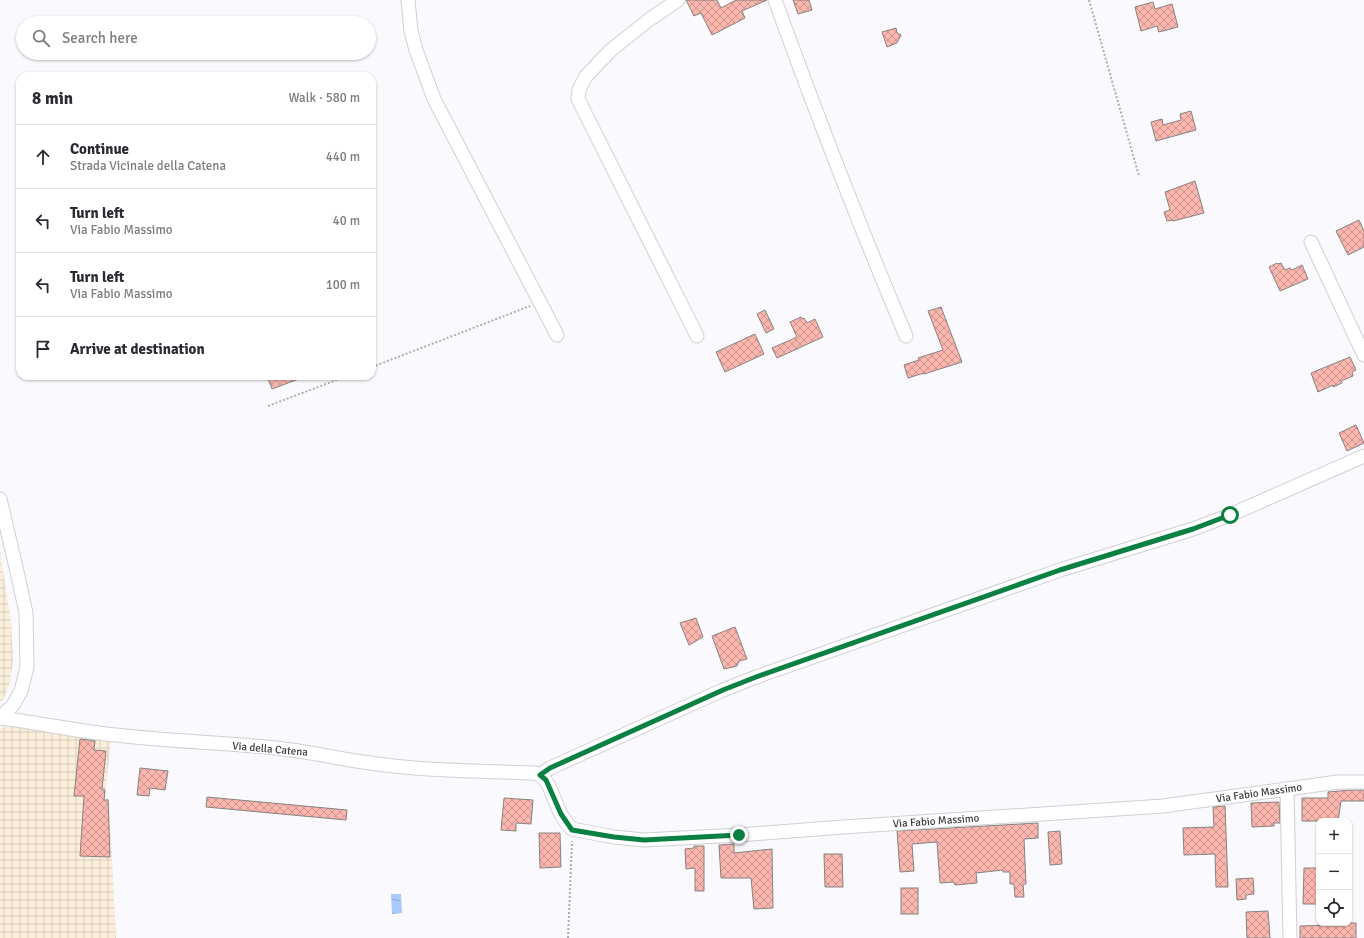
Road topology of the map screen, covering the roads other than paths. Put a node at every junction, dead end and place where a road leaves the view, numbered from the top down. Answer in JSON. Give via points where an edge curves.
{"nodes":[{"id":1,"x":408,"y":0,"type":"edge"},
{"id":2,"x":678,"y":0,"type":"edge"},
{"id":3,"x":775,"y":0,"type":"edge"},
{"id":4,"x":1312,"y":242,"type":"dead end"},
{"id":5,"x":557,"y":335,"type":"dead end"},
{"id":6,"x":697,"y":336,"type":"dead end"},
{"id":7,"x":906,"y":336,"type":"dead end"},
{"id":8,"x":1364,"y":355,"type":"edge"},
{"id":9,"x":1364,"y":456,"type":"edge"},
{"id":10,"x":0,"y":499,"type":"edge"},
{"id":11,"x":0,"y":718,"type":"edge"},
{"id":12,"x":540,"y":775,"type":"junction"},
{"id":13,"x":1364,"y":782,"type":"edge"},
{"id":14,"x":1287,"y":789,"type":"junction"},
{"id":15,"x":1290,"y":938,"type":"edge"}],
"edges":[{"from":1,"to":5,"type":"street","via":[[411,31],[434,99]]},
{"from":2,"to":6,"type":"street","via":[[611,50],[586,76],[579,90],[578,99]]},
{"from":3,"to":7,"type":"street","via":[[825,137]]},
{"from":4,"to":8,"type":"street"},
{"from":9,"to":12,"type":"street","via":[[1193,529],[1060,570],[756,677],[550,768]]},
{"from":10,"to":11,"type":"street","via":[[26,613],[27,666],[21,691],[13,705]]},
{"from":11,"to":12,"type":"street","name":"Via della Catena","via":[[98,733],[284,749],[363,762]]},
{"from":12,"to":14,"type":"street","name":"Via Fabio Massimo","via":[[546,780],[561,814],[572,830],[644,840],[1163,806]]},
{"from":13,"to":14,"type":"street","name":"Via Fabio Massimo","via":[[1338,782]]},
{"from":14,"to":15,"type":"street"}]}
